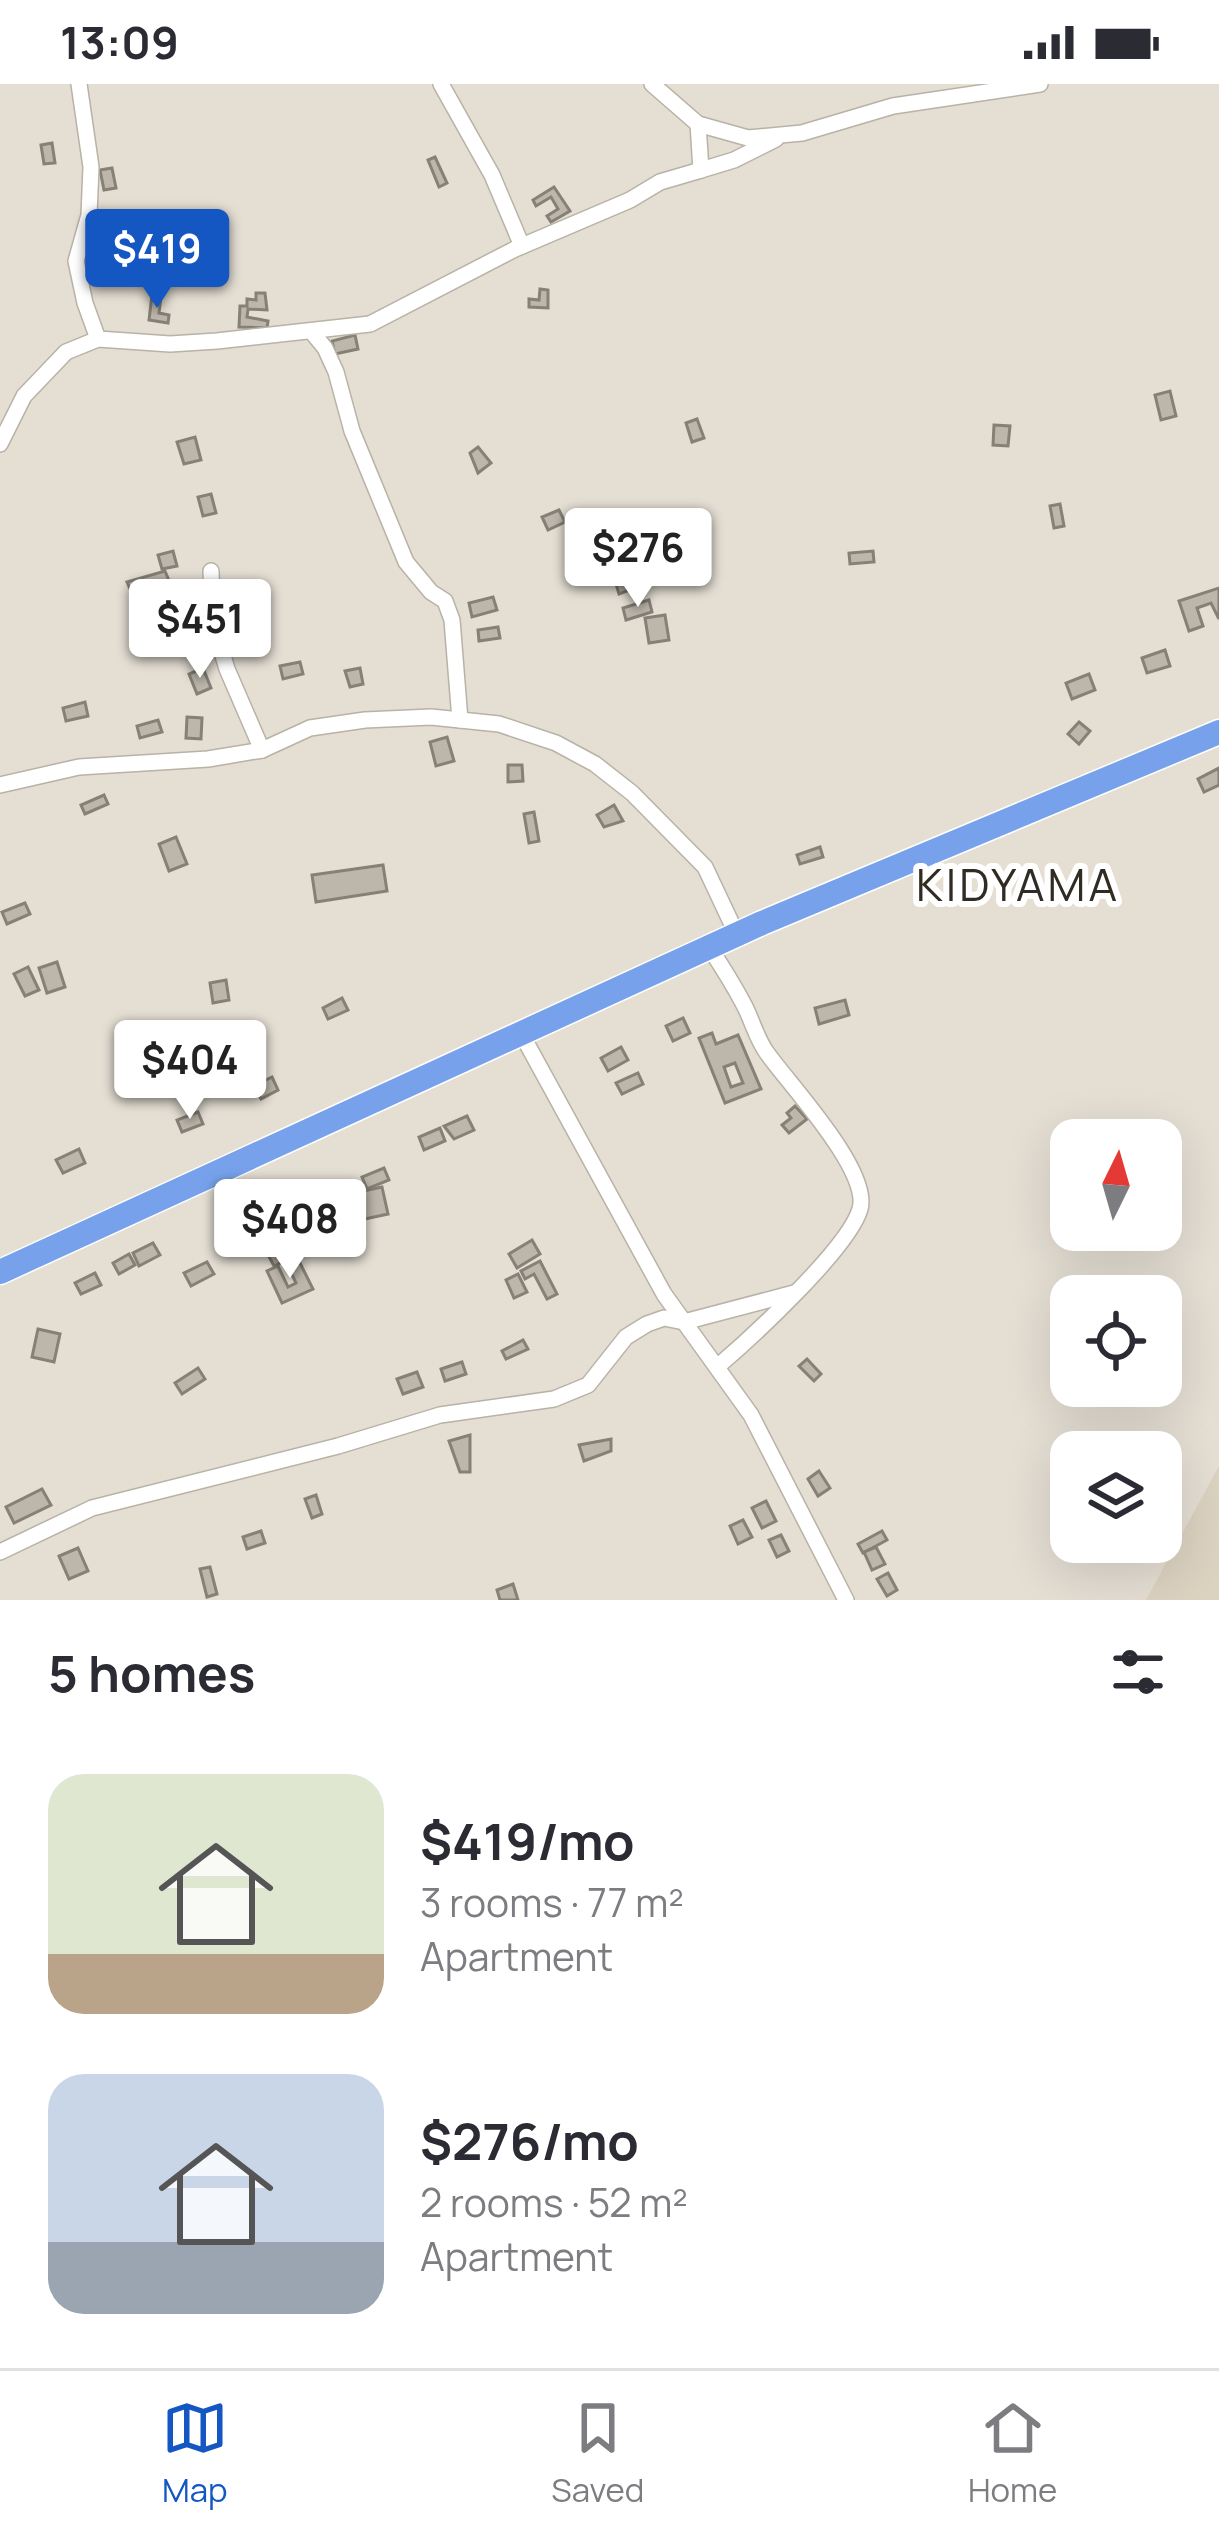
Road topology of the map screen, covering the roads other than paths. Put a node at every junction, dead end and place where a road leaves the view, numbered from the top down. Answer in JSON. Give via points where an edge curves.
{"nodes":[{"id":1,"x":79,"y":84,"type":"edge"},
{"id":2,"x":441,"y":84,"type":"edge"},
{"id":3,"x":652,"y":84,"type":"edge"},
{"id":4,"x":1040,"y":84,"type":"edge"},
{"id":5,"x":698,"y":124,"type":"junction"},
{"id":6,"x":784,"y":135,"type":"junction"},
{"id":7,"x":701,"y":170,"type":"junction"},
{"id":8,"x":522,"y":246,"type":"junction"},
{"id":9,"x":311,"y":331,"type":"junction"},
{"id":10,"x":98,"y":339,"type":"junction"},
{"id":11,"x":0,"y":444,"type":"edge"},
{"id":12,"x":212,"y":571,"type":"dead end"},
{"id":13,"x":460,"y":720,"type":"junction"},
{"id":14,"x":1219,"y":732,"type":"edge"},
{"id":15,"x":262,"y":750,"type":"junction"},
{"id":16,"x":0,"y":785,"type":"edge"},
{"id":17,"x":737,"y":934,"type":"junction"},
{"id":18,"x":709,"y":947,"type":"junction"},
{"id":19,"x":521,"y":1033,"type":"junction"},
{"id":20,"x":0,"y":1272,"type":"edge"},
{"id":21,"x":794,"y":1293,"type":"junction"},
{"id":22,"x":684,"y":1322,"type":"junction"},
{"id":23,"x":717,"y":1366,"type":"junction"},
{"id":24,"x":0,"y":1552,"type":"edge"},
{"id":25,"x":846,"y":1600,"type":"edge"}],
"edges":[{"from":1,"to":10,"type":"street","via":[[91,167],[76,260]]},
{"from":2,"to":8,"type":"street"},
{"from":3,"to":5,"type":"street"},
{"from":4,"to":6,"type":"street","via":[[893,106]]},
{"from":5,"to":6,"type":"street","via":[[748,138]]},
{"from":5,"to":7,"type":"street"},
{"from":6,"to":7,"type":"street"},
{"from":7,"to":8,"type":"street"},
{"from":8,"to":9,"type":"street","via":[[370,324]]},
{"from":9,"to":10,"type":"street","via":[[170,344]]},
{"from":9,"to":13,"type":"street","via":[[336,372],[406,562],[445,601]]},
{"from":10,"to":11,"type":"street","via":[[67,352],[24,396]]},
{"from":12,"to":15,"type":"street","via":[[213,622]]},
{"from":13,"to":15,"type":"street","via":[[310,728]]},
{"from":13,"to":17,"type":"street","via":[[556,743],[613,779],[705,867]]},
{"from":14,"to":17,"type":"highway"},
{"from":15,"to":16,"type":"street","via":[[79,767]]},
{"from":17,"to":18,"type":"highway"},
{"from":18,"to":19,"type":"highway"},
{"from":18,"to":21,"type":"street","via":[[764,1051],[853,1172],[861,1198],[855,1220]]},
{"from":19,"to":20,"type":"highway"},
{"from":19,"to":22,"type":"street"},
{"from":21,"to":22,"type":"street"},
{"from":21,"to":23,"type":"street"},
{"from":22,"to":23,"type":"street"},
{"from":22,"to":24,"type":"street","via":[[646,1324],[589,1385],[554,1399],[440,1415],[92,1508]]},
{"from":23,"to":25,"type":"street","via":[[751,1415]]}]}
